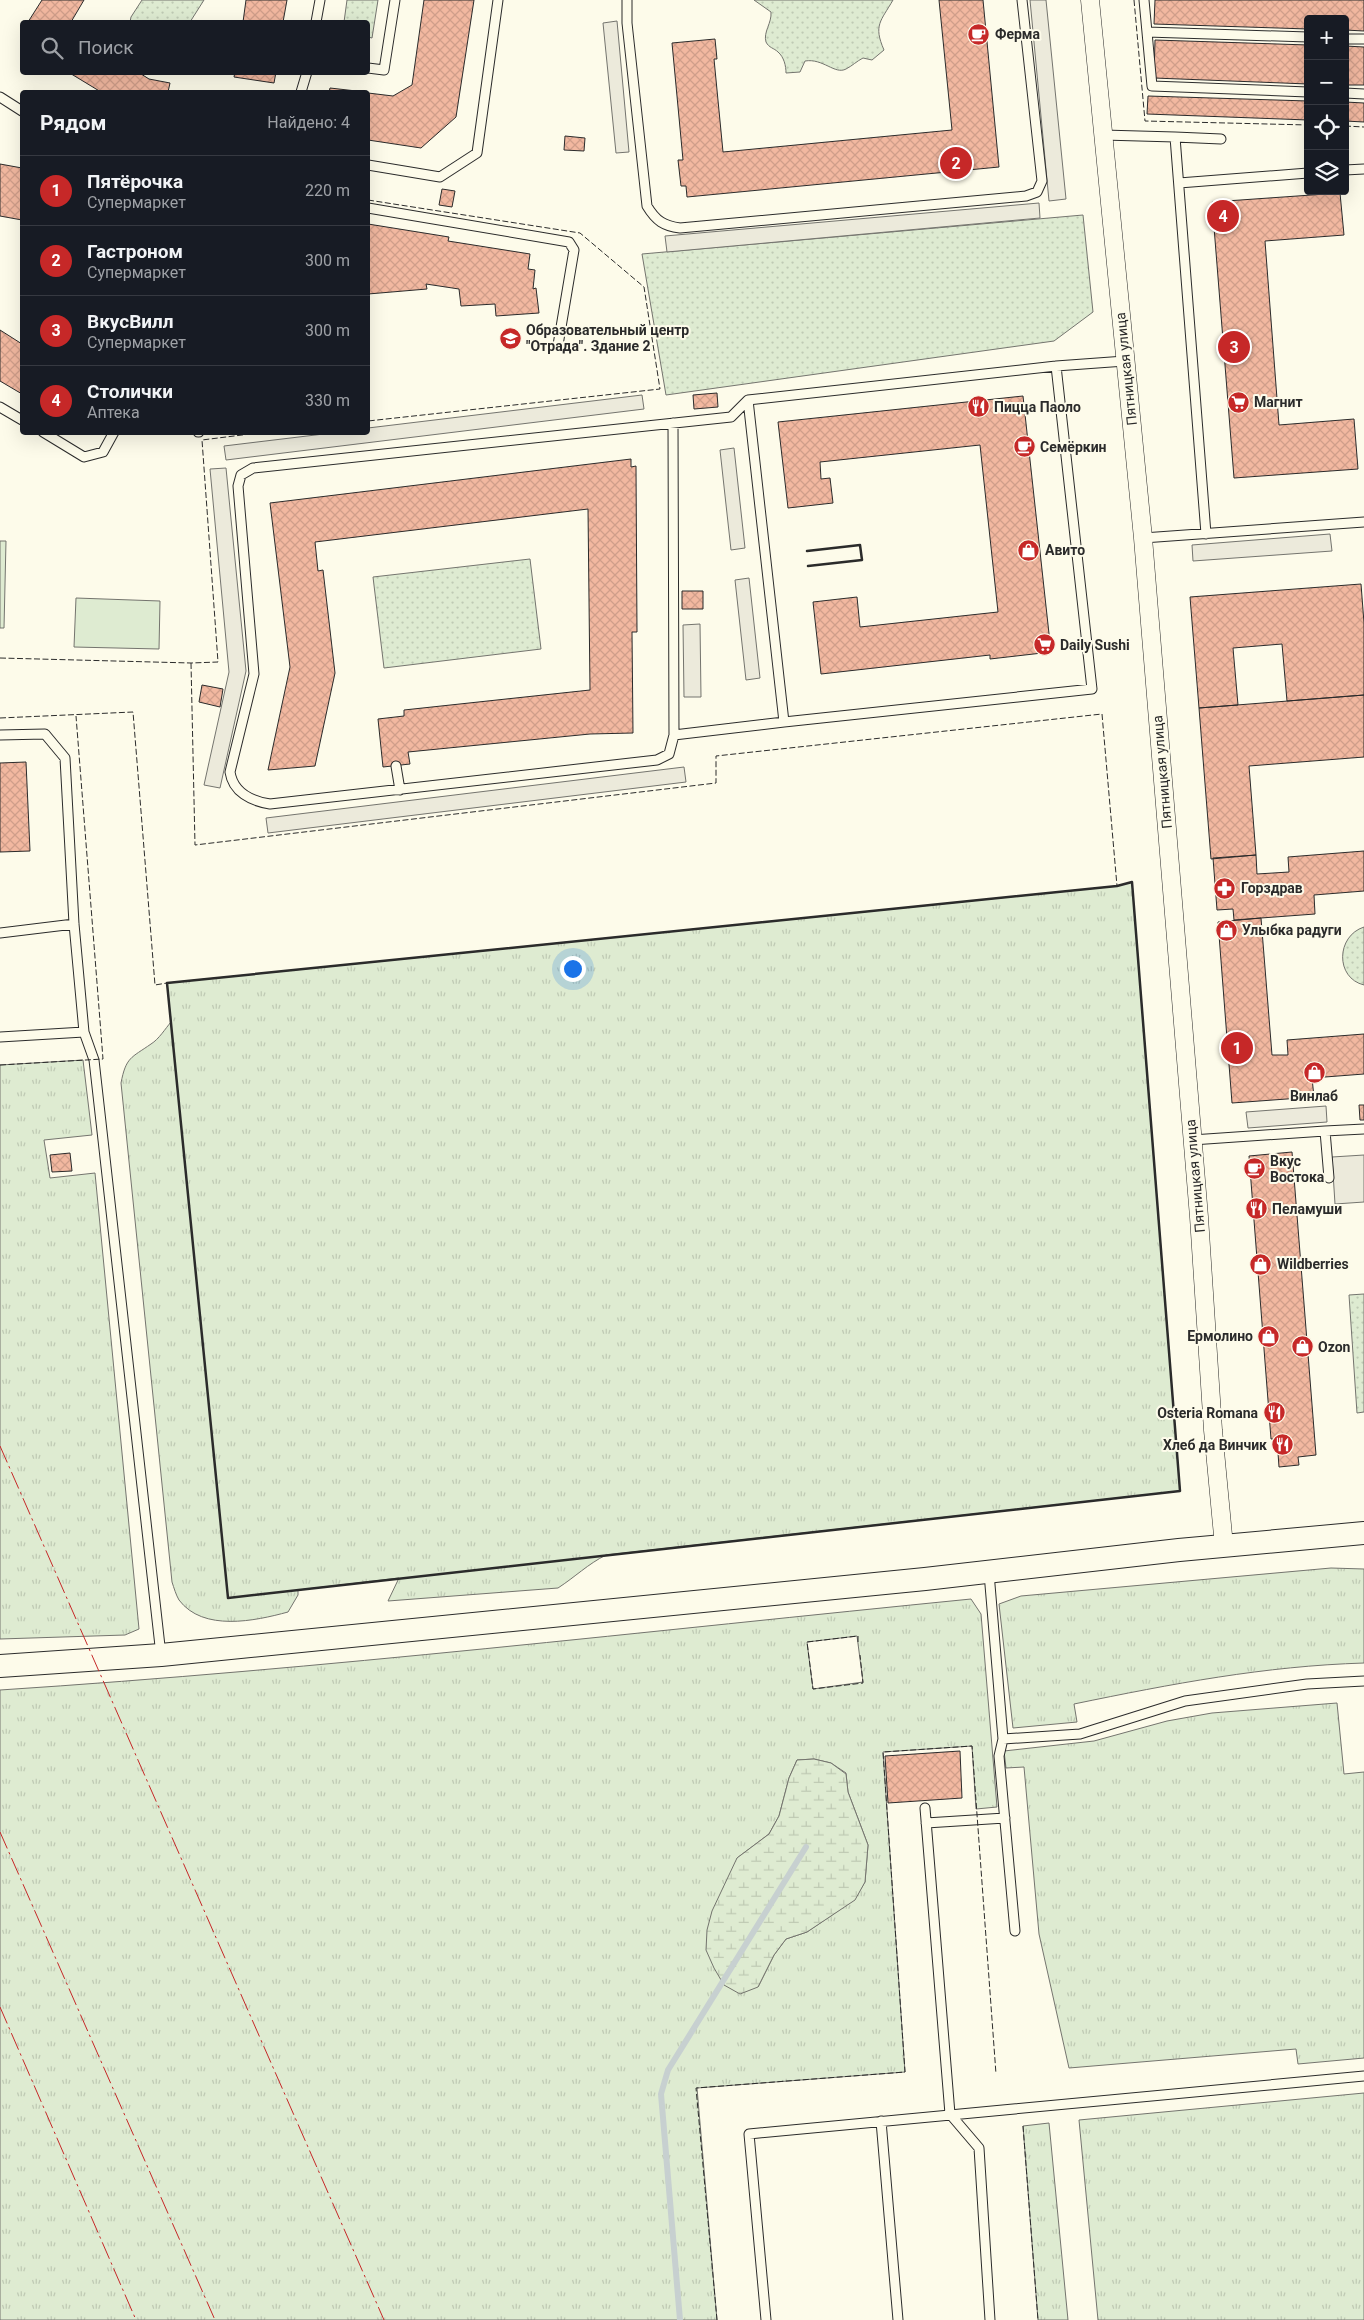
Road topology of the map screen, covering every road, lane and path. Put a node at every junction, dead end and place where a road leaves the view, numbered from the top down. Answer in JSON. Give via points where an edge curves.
{"nodes":[{"id":1,"x":320,"y":0,"type":"edge"},
{"id":2,"x":395,"y":0,"type":"edge"},
{"id":3,"x":498,"y":0,"type":"edge"},
{"id":4,"x":627,"y":0,"type":"edge"},
{"id":5,"x":1022,"y":0,"type":"edge"},
{"id":6,"x":1090,"y":0,"type":"edge"},
{"id":7,"x":1144,"y":0,"type":"edge"},
{"id":8,"x":316,"y":20,"type":"edge"},
{"id":9,"x":1147,"y":32,"type":"junction"},
{"id":10,"x":1304,"y":37,"type":"edge"},
{"id":11,"x":1349,"y":38,"type":"edge"},
{"id":12,"x":1364,"y":39,"type":"edge"},
{"id":13,"x":370,"y":68,"type":"edge"},
{"id":14,"x":306,"y":75,"type":"edge"},
{"id":15,"x":302,"y":90,"type":"edge"},
{"id":16,"x":1304,"y":92,"type":"edge"},
{"id":17,"x":1349,"y":93,"type":"edge"},
{"id":18,"x":1364,"y":94,"type":"edge"},
{"id":19,"x":0,"y":97,"type":"edge"},
{"id":20,"x":20,"y":109,"type":"edge"},
{"id":21,"x":1103,"y":135,"type":"junction"},
{"id":22,"x":1175,"y":136,"type":"junction"},
{"id":23,"x":1221,"y":139,"type":"dead end"},
{"id":24,"x":370,"y":165,"type":"edge"},
{"id":25,"x":1364,"y":169,"type":"edge"},
{"id":26,"x":1349,"y":170,"type":"edge"},
{"id":27,"x":1304,"y":173,"type":"edge"},
{"id":28,"x":1179,"y":183,"type":"junction"},
{"id":29,"x":370,"y":208,"type":"edge"},
{"id":30,"x":558,"y":345,"type":"dead end"},
{"id":31,"x":1126,"y":361,"type":"junction"},
{"id":32,"x":1056,"y":366,"type":"junction"},
{"id":33,"x":748,"y":400,"type":"junction"},
{"id":34,"x":0,"y":407,"type":"edge"},
{"id":35,"x":20,"y":419,"type":"edge"},
{"id":36,"x":673,"y":423,"type":"junction"},
{"id":37,"x":48,"y":435,"type":"edge"},
{"id":38,"x":112,"y":435,"type":"edge"},
{"id":39,"x":1364,"y":522,"type":"edge"},
{"id":40,"x":1206,"y":534,"type":"junction"},
{"id":41,"x":1143,"y":538,"type":"junction"},
{"id":42,"x":784,"y":722,"type":"junction"},
{"id":43,"x":674,"y":735,"type":"junction"},
{"id":44,"x":0,"y":736,"type":"edge"},
{"id":45,"x":396,"y":766,"type":"dead end"},
{"id":46,"x":400,"y":790,"type":"junction"},
{"id":47,"x":74,"y":924,"type":"junction"},
{"id":48,"x":0,"y":932,"type":"edge"},
{"id":49,"x":84,"y":1032,"type":"junction"},
{"id":50,"x":0,"y":1038,"type":"edge"},
{"id":51,"x":1364,"y":1128,"type":"edge"},
{"id":52,"x":1325,"y":1131,"type":"junction"},
{"id":53,"x":1192,"y":1140,"type":"junction"},
{"id":54,"x":1329,"y":1178,"type":"dead end"},
{"id":55,"x":1364,"y":1533,"type":"edge"},
{"id":56,"x":1224,"y":1546,"type":"junction"},
{"id":57,"x":989,"y":1572,"type":"junction"},
{"id":58,"x":161,"y":1655,"type":"junction"},
{"id":59,"x":0,"y":1666,"type":"edge"},
{"id":60,"x":1364,"y":1681,"type":"edge"},
{"id":61,"x":1003,"y":1739,"type":"junction"},
{"id":62,"x":925,"y":1808,"type":"dead end"},
{"id":63,"x":1005,"y":1818,"type":"junction"},
{"id":64,"x":926,"y":1823,"type":"junction"},
{"id":65,"x":1016,"y":1931,"type":"dead end"},
{"id":66,"x":1364,"y":2076,"type":"edge"},
{"id":67,"x":950,"y":2114,"type":"junction"},
{"id":68,"x":882,"y":2121,"type":"junction"},
{"id":69,"x":766,"y":2320,"type":"edge"},
{"id":70,"x":898,"y":2320,"type":"edge"},
{"id":71,"x":990,"y":2320,"type":"edge"}],
"edges":[{"from":1,"to":8,"type":"lane"},
{"from":2,"to":13,"type":"lane","via":[[384,70]]},
{"from":3,"to":24,"type":"lane","via":[[477,153],[440,177]]},
{"from":4,"to":5,"type":"lane","via":[[647,206],[653,217],[665,226],[680,228],[1026,196],[1037,192],[1042,181]]},
{"from":6,"to":21,"type":"street","name":"Пятницкая улица"},
{"from":7,"to":9,"type":"lane"},
{"from":9,"to":10,"type":"lane"},
{"from":9,"to":16,"type":"lane","via":[[1152,86]]},
{"from":11,"to":12,"type":"lane"},
{"from":14,"to":15,"type":"lane"},
{"from":17,"to":18,"type":"lane"},
{"from":19,"to":20,"type":"lane"},
{"from":21,"to":22,"type":"lane"},
{"from":21,"to":31,"type":"street","name":"Пятницкая улица"},
{"from":22,"to":23,"type":"lane"},
{"from":22,"to":28,"type":"lane"},
{"from":25,"to":26,"type":"lane"},
{"from":27,"to":28,"type":"lane"},
{"from":28,"to":40,"type":"lane"},
{"from":29,"to":30,"type":"lane","via":[[569,242],[574,250]]},
{"from":31,"to":32,"type":"lane"},
{"from":31,"to":41,"type":"street","name":"Пятницкая улица"},
{"from":32,"to":33,"type":"lane"},
{"from":32,"to":42,"type":"lane","via":[[1092,689]]},
{"from":33,"to":36,"type":"lane","via":[[731,417]]},
{"from":33,"to":42,"type":"lane"},
{"from":34,"to":35,"type":"lane"},
{"from":36,"to":43,"type":"lane"},
{"from":36,"to":46,"type":"lane","via":[[253,468],[242,475],[238,486],[254,674],[230,772],[231,780],[245,796],[270,804]]},
{"from":37,"to":38,"type":"lane","via":[[84,456],[103,452]]},
{"from":39,"to":40,"type":"lane"},
{"from":40,"to":41,"type":"lane"},
{"from":41,"to":53,"type":"street","name":"Пятницкая улица"},
{"from":42,"to":43,"type":"lane"},
{"from":43,"to":46,"type":"lane","via":[[669,754],[657,760]]},
{"from":44,"to":47,"type":"lane","via":[[45,734],[65,758]]},
{"from":45,"to":46,"type":"lane"},
{"from":47,"to":48,"type":"lane"},
{"from":47,"to":49,"type":"lane"},
{"from":49,"to":50,"type":"lane"},
{"from":49,"to":58,"type":"lane","via":[[94,1060]]},
{"from":51,"to":52,"type":"lane"},
{"from":52,"to":53,"type":"lane"},
{"from":52,"to":54,"type":"lane"},
{"from":53,"to":56,"type":"street","name":"Пятницкая улица"},
{"from":55,"to":56,"type":"street"},
{"from":56,"to":57,"type":"street"},
{"from":57,"to":58,"type":"street"},
{"from":57,"to":61,"type":"lane"},
{"from":58,"to":59,"type":"street"},
{"from":60,"to":61,"type":"lane","via":[[1307,1684],[1185,1701],[1080,1734]]},
{"from":61,"to":63,"type":"lane","via":[[999,1756]]},
{"from":62,"to":64,"type":"lane"},
{"from":63,"to":64,"type":"lane"},
{"from":63,"to":65,"type":"lane"},
{"from":64,"to":67,"type":"lane"},
{"from":66,"to":67,"type":"lane"},
{"from":67,"to":68,"type":"lane"},
{"from":67,"to":71,"type":"lane","via":[[979,2148]]},
{"from":68,"to":69,"type":"lane","via":[[749,2134]]},
{"from":68,"to":70,"type":"lane"}]}
